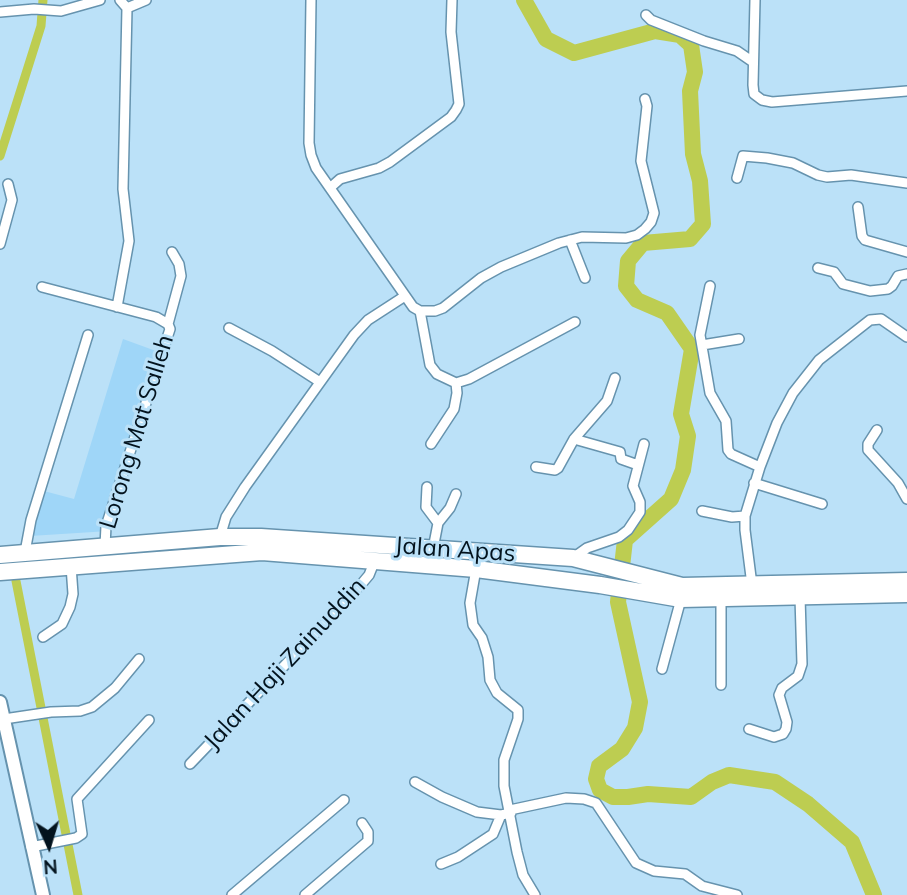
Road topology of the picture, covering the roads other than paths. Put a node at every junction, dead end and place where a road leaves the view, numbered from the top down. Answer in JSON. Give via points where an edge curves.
{"nodes":[{"id":1,"x":100,"y":0,"type":"edge"},
{"id":2,"x":120,"y":0,"type":"edge"},
{"id":3,"x":146,"y":0,"type":"edge"},
{"id":4,"x":311,"y":0,"type":"edge"},
{"id":5,"x":452,"y":0,"type":"edge"},
{"id":6,"x":755,"y":0,"type":"edge"},
{"id":7,"x":35,"y":6,"type":"edge"},
{"id":8,"x":127,"y":8,"type":"junction"},
{"id":9,"x":0,"y":12,"type":"edge"},
{"id":10,"x":646,"y":15,"type":"dead end"},
{"id":11,"x":754,"y":62,"type":"junction"},
{"id":12,"x":907,"y":91,"type":"edge"},
{"id":13,"x":645,"y":99,"type":"dead end"},
{"id":14,"x":737,"y":178,"type":"dead end"},
{"id":15,"x":907,"y":183,"type":"edge"},
{"id":16,"x":8,"y":184,"type":"dead end"},
{"id":17,"x":331,"y":187,"type":"junction"},
{"id":18,"x":858,"y":207,"type":"dead end"},
{"id":19,"x":569,"y":240,"type":"junction"},
{"id":20,"x":0,"y":244,"type":"edge"},
{"id":21,"x":172,"y":252,"type":"dead end"},
{"id":22,"x":907,"y":252,"type":"edge"},
{"id":23,"x":818,"y":268,"type":"dead end"},
{"id":24,"x":907,"y":274,"type":"edge"},
{"id":25,"x":584,"y":278,"type":"dead end"},
{"id":26,"x":710,"y":286,"type":"dead end"},
{"id":27,"x":42,"y":287,"type":"dead end"},
{"id":28,"x":405,"y":296,"type":"junction"},
{"id":29,"x":117,"y":307,"type":"junction"},
{"id":30,"x":420,"y":312,"type":"junction"},
{"id":31,"x":575,"y":321,"type":"dead end"},
{"id":32,"x":168,"y":324,"type":"junction"},
{"id":33,"x":229,"y":328,"type":"dead end"},
{"id":34,"x":88,"y":335,"type":"dead end"},
{"id":35,"x":907,"y":337,"type":"edge"},
{"id":36,"x":739,"y":339,"type":"dead end"},
{"id":37,"x":702,"y":345,"type":"junction"},
{"id":38,"x":615,"y":378,"type":"dead end"},
{"id":39,"x":320,"y":382,"type":"junction"},
{"id":40,"x":456,"y":383,"type":"junction"},
{"id":41,"x":877,"y":430,"type":"dead end"},
{"id":42,"x":574,"y":439,"type":"junction"},
{"id":43,"x":431,"y":444,"type":"dead end"},
{"id":44,"x":644,"y":444,"type":"dead end"},
{"id":45,"x":638,"y":465,"type":"junction"},
{"id":46,"x":536,"y":467,"type":"dead end"},
{"id":47,"x":760,"y":467,"type":"junction"},
{"id":48,"x":754,"y":483,"type":"junction"},
{"id":49,"x":427,"y":487,"type":"dead end"},
{"id":50,"x":456,"y":494,"type":"dead end"},
{"id":51,"x":907,"y":499,"type":"edge"},
{"id":52,"x":822,"y":504,"type":"dead end"},
{"id":53,"x":702,"y":511,"type":"dead end"},
{"id":54,"x":745,"y":516,"type":"junction"},
{"id":55,"x":438,"y":523,"type":"junction"},
{"id":56,"x":220,"y":537,"type":"junction"},
{"id":57,"x":158,"y":543,"type":"junction"},
{"id":58,"x":105,"y":547,"type":"junction"},
{"id":59,"x":433,"y":549,"type":"junction"},
{"id":60,"x":25,"y":552,"type":"junction"},
{"id":61,"x":0,"y":554,"type":"edge"},
{"id":62,"x":512,"y":554,"type":"junction"},
{"id":63,"x":204,"y":556,"type":"junction"},
{"id":64,"x":573,"y":558,"type":"junction"},
{"id":65,"x":375,"y":560,"type":"junction"},
{"id":66,"x":71,"y":566,"type":"junction"},
{"id":67,"x":475,"y":569,"type":"junction"},
{"id":68,"x":3,"y":572,"type":"edge"},
{"id":69,"x":556,"y":580,"type":"junction"},
{"id":70,"x":907,"y":581,"type":"edge"},
{"id":71,"x":635,"y":583,"type":"junction"},
{"id":72,"x":751,"y":585,"type":"junction"},
{"id":73,"x":907,"y":594,"type":"edge"},
{"id":74,"x":792,"y":598,"type":"junction"},
{"id":75,"x":681,"y":599,"type":"junction"},
{"id":76,"x":721,"y":599,"type":"junction"},
{"id":77,"x":43,"y":637,"type":"dead end"},
{"id":78,"x":139,"y":659,"type":"dead end"},
{"id":79,"x":662,"y":669,"type":"dead end"},
{"id":80,"x":721,"y":685,"type":"dead end"},
{"id":81,"x":0,"y":702,"type":"edge"},
{"id":82,"x":4,"y":719,"type":"junction"},
{"id":83,"x":149,"y":720,"type":"dead end"},
{"id":84,"x":749,"y":729,"type":"dead end"},
{"id":85,"x":190,"y":764,"type":"dead end"},
{"id":86,"x":415,"y":782,"type":"dead end"},
{"id":87,"x":344,"y":800,"type":"dead end"},
{"id":88,"x":507,"y":813,"type":"junction"},
{"id":89,"x":362,"y":824,"type":"dead end"},
{"id":90,"x":31,"y":847,"type":"junction"},
{"id":91,"x":441,"y":864,"type":"dead end"},
{"id":92,"x":531,"y":894,"type":"edge"},
{"id":93,"x":43,"y":895,"type":"edge"},
{"id":94,"x":232,"y":895,"type":"edge"},
{"id":95,"x":305,"y":895,"type":"edge"},
{"id":96,"x":737,"y":895,"type":"edge"}],
"edges":[{"from":1,"to":7,"type":"street","via":[[61,11]]},
{"from":2,"to":8,"type":"street"},
{"from":3,"to":8,"type":"street"},
{"from":4,"to":17,"type":"street","via":[[309,143],[316,168]]},
{"from":5,"to":17,"type":"street","via":[[456,110],[390,162],[340,179]]},
{"from":6,"to":11,"type":"street"},
{"from":7,"to":9,"type":"street"},
{"from":8,"to":29,"type":"street","via":[[123,189],[129,241]]},
{"from":10,"to":11,"type":"street"},
{"from":11,"to":12,"type":"street","via":[[754,94],[772,102]]},
{"from":13,"to":19,"type":"street","via":[[640,161],[653,202],[650,222],[626,238]]},
{"from":14,"to":15,"type":"street","via":[[744,156],[793,163],[827,177],[852,175]]},
{"from":16,"to":20,"type":"street","via":[[12,200]]},
{"from":17,"to":28,"type":"street"},
{"from":18,"to":22,"type":"street","via":[[865,240]]},
{"from":19,"to":25,"type":"street"},
{"from":19,"to":30,"type":"street","via":[[501,267],[443,308]]},
{"from":21,"to":32,"type":"street","via":[[181,276]]},
{"from":23,"to":24,"type":"street","via":[[834,272],[843,284],[870,291],[888,289],[898,276]]},
{"from":26,"to":37,"type":"street","via":[[700,330]]},
{"from":27,"to":29,"type":"street","name":"Lorong Mat Salleh"},
{"from":28,"to":30,"type":"street"},
{"from":28,"to":39,"type":"street","via":[[361,328]]},
{"from":29,"to":32,"type":"street","name":"Lorong Mat Salleh"},
{"from":30,"to":40,"type":"street","via":[[430,365]]},
{"from":31,"to":40,"type":"street"},
{"from":32,"to":58,"type":"street","name":"Lorong Mat Salleh","via":[[169,335],[106,526]]},
{"from":33,"to":39,"type":"street"},
{"from":34,"to":60,"type":"street"},
{"from":35,"to":47,"type":"street","via":[[881,319],[870,320],[819,360],[793,393]]},
{"from":36,"to":37,"type":"street"},
{"from":37,"to":47,"type":"street","via":[[710,393],[726,421],[728,450]]},
{"from":38,"to":42,"type":"street","via":[[607,401]]},
{"from":39,"to":56,"type":"street","via":[[239,496]]},
{"from":40,"to":43,"type":"street","via":[[454,409]]},
{"from":41,"to":51,"type":"street","via":[[868,450]]},
{"from":42,"to":45,"type":"street","via":[[620,452],[621,459]]},
{"from":42,"to":46,"type":"street","via":[[558,468]]},
{"from":44,"to":45,"type":"street"},
{"from":45,"to":64,"type":"street","via":[[633,486],[641,508],[628,530]]},
{"from":47,"to":48,"type":"street"},
{"from":48,"to":52,"type":"street"},
{"from":48,"to":54,"type":"street"},
{"from":49,"to":55,"type":"street","via":[[426,507]]},
{"from":50,"to":55,"type":"street"},
{"from":53,"to":54,"type":"street"},
{"from":54,"to":72,"type":"street"},
{"from":55,"to":59,"type":"street"},
{"from":56,"to":57,"type":"highway","name":"Jalan Apas"},
{"from":56,"to":59,"type":"highway","name":"Jalan Apas"},
{"from":57,"to":58,"type":"highway","name":"Jalan Apas"},
{"from":57,"to":63,"type":"highway","via":[[155,550],[160,553],[194,551]]},
{"from":58,"to":60,"type":"highway","name":"Jalan Apas"},
{"from":59,"to":62,"type":"highway","name":"Jalan Apas"},
{"from":60,"to":61,"type":"highway","name":"Jalan Apas"},
{"from":62,"to":64,"type":"highway","name":"Jalan Apas"},
{"from":62,"to":69,"type":"highway","via":[[549,566]]},
{"from":63,"to":65,"type":"highway","name":"Jalan Apas","via":[[271,553]]},
{"from":63,"to":66,"type":"highway","name":"Jalan Apas"},
{"from":64,"to":71,"type":"highway","name":"Jalan Apas"},
{"from":65,"to":67,"type":"highway","name":"Jalan Apas"},
{"from":65,"to":85,"type":"street","name":"Jalan Haji Zainuddin","via":[[353,594]]},
{"from":66,"to":68,"type":"highway","name":"Jalan Apas"},
{"from":66,"to":77,"type":"street","via":[[70,607],[62,624]]},
{"from":67,"to":69,"type":"highway","name":"Jalan Apas"},
{"from":67,"to":88,"type":"street","via":[[470,603],[473,625],[482,638],[496,693],[517,710],[504,760]]},
{"from":69,"to":71,"type":"highway","name":"Jalan Apas"},
{"from":70,"to":72,"type":"highway","name":"Jalan Apas"},
{"from":71,"to":72,"type":"highway","name":"Jalan Apas"},
{"from":71,"to":75,"type":"highway","name":"Jalan Apas"},
{"from":72,"to":74,"type":"highway","via":[[759,593]]},
{"from":73,"to":74,"type":"highway","name":"Jalan Apas"},
{"from":74,"to":76,"type":"highway","name":"Jalan Apas"},
{"from":74,"to":84,"type":"street","via":[[802,664],[798,676],[779,695],[786,729],[774,737]]},
{"from":75,"to":76,"type":"highway","name":"Jalan Apas"},
{"from":75,"to":79,"type":"street"},
{"from":76,"to":80,"type":"street"},
{"from":78,"to":82,"type":"street","via":[[92,707]]},
{"from":81,"to":82,"type":"street"},
{"from":82,"to":90,"type":"street"},
{"from":83,"to":90,"type":"street","via":[[77,799],[82,834]]},
{"from":86,"to":88,"type":"street","via":[[477,812]]},
{"from":87,"to":94,"type":"street"},
{"from":88,"to":91,"type":"street","via":[[493,834]]},
{"from":88,"to":92,"type":"street"},
{"from":88,"to":96,"type":"street","via":[[566,798],[596,803],[636,863],[654,871],[685,874],[702,886]]},
{"from":89,"to":95,"type":"street","via":[[369,832],[368,841]]},
{"from":90,"to":93,"type":"street"}]}
